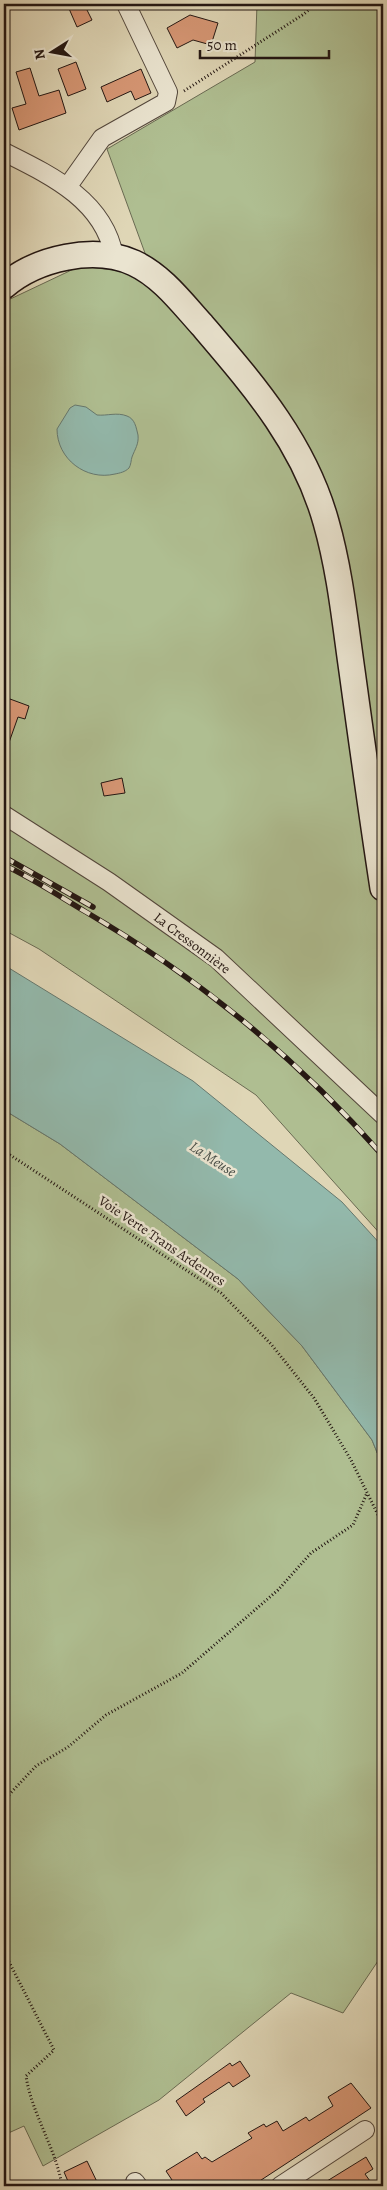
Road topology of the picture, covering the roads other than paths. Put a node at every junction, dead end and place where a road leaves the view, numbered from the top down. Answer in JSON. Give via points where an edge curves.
{"nodes":[{"id":1,"x":126,"y":4,"type":"edge"},
{"id":2,"x":4,"y":152,"type":"edge"},
{"id":3,"x":68,"y":186,"type":"junction"},
{"id":4,"x":114,"y":256,"type":"junction"},
{"id":5,"x":4,"y":286,"type":"edge"},
{"id":6,"x":4,"y":815,"type":"edge"},
{"id":7,"x":383,"y":888,"type":"edge"},
{"id":8,"x":383,"y":1115,"type":"edge"},
{"id":9,"x":365,"y":2130,"type":"dead end"},
{"id":10,"x":280,"y":2186,"type":"edge"}],
"edges":[{"from":1,"to":3,"type":"street","via":[[168,92],[166,102],[102,138]]},
{"from":2,"to":3,"type":"street"},
{"from":3,"to":4,"type":"street","via":[[94,211],[112,243]]},
{"from":4,"to":5,"type":"street","via":[[88,254],[46,263],[28,270]]},
{"from":4,"to":7,"type":"street","via":[[157,277],[256,388],[306,465],[335,562]]},
{"from":6,"to":8,"type":"street","name":"La Cressonnière","via":[[109,882],[216,958]]},
{"from":9,"to":10,"type":"street"}]}
